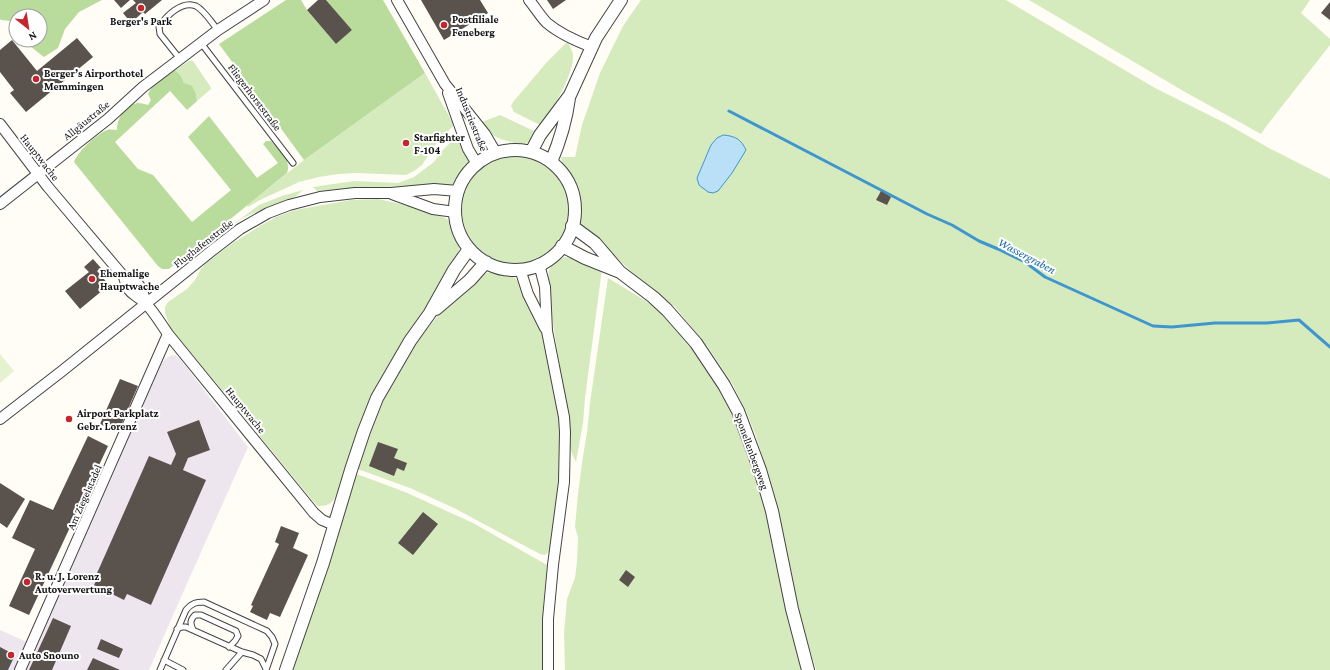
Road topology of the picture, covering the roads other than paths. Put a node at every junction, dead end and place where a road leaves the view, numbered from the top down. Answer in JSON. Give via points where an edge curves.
{"nodes":[{"id":1,"x":264,"y":0,"type":"edge"},
{"id":2,"x":397,"y":0,"type":"edge"},
{"id":3,"x":529,"y":0,"type":"edge"},
{"id":4,"x":621,"y":0,"type":"edge"},
{"id":5,"x":218,"y":30,"type":"junction"},
{"id":6,"x":201,"y":43,"type":"junction"},
{"id":7,"x":592,"y":47,"type":"junction"},
{"id":8,"x":180,"y":59,"type":"junction"},
{"id":9,"x":445,"y":84,"type":"junction"},
{"id":10,"x":570,"y":95,"type":"junction"},
{"id":11,"x":0,"y":124,"type":"edge"},
{"id":12,"x":531,"y":152,"type":"junction"},
{"id":13,"x":496,"y":153,"type":"junction"},
{"id":14,"x":551,"y":162,"type":"junction"},
{"id":15,"x":293,"y":163,"type":"dead end"},
{"id":16,"x":477,"y":164,"type":"junction"},
{"id":17,"x":38,"y":173,"type":"junction"},
{"id":18,"x":458,"y":191,"type":"junction"},
{"id":19,"x":391,"y":193,"type":"junction"},
{"id":20,"x":0,"y":204,"type":"edge"},
{"id":21,"x":455,"y":212,"type":"junction"},
{"id":22,"x":572,"y":226,"type":"junction"},
{"id":23,"x":562,"y":246,"type":"junction"},
{"id":24,"x":469,"y":249,"type":"junction"},
{"id":25,"x":486,"y":262,"type":"junction"},
{"id":26,"x":539,"y":264,"type":"junction"},
{"id":27,"x":520,"y":269,"type":"junction"},
{"id":28,"x":620,"y":272,"type":"junction"},
{"id":29,"x":146,"y":303,"type":"junction"},
{"id":30,"x":430,"y":313,"type":"junction"},
{"id":31,"x":547,"y":331,"type":"junction"},
{"id":32,"x":168,"y":334,"type":"junction"},
{"id":33,"x":0,"y":419,"type":"edge"},
{"id":34,"x":334,"y":525,"type":"junction"},
{"id":35,"x":177,"y":629,"type":"junction"},
{"id":36,"x":193,"y":630,"type":"junction"},
{"id":37,"x":229,"y":647,"type":"junction"},
{"id":38,"x":242,"y":652,"type":"junction"},
{"id":39,"x":164,"y":660,"type":"junction"},
{"id":40,"x":266,"y":669,"type":"edge"},
{"id":41,"x":20,"y":670,"type":"edge"},
{"id":42,"x":160,"y":670,"type":"edge"},
{"id":43,"x":183,"y":670,"type":"edge"},
{"id":44,"x":226,"y":670,"type":"edge"},
{"id":45,"x":286,"y":670,"type":"edge"},
{"id":46,"x":548,"y":670,"type":"edge"},
{"id":47,"x":808,"y":670,"type":"edge"}],
"edges":[{"from":1,"to":5,"type":"street","name":"Allgäustraße"},
{"from":2,"to":9,"type":"street","name":"Industriestraße"},
{"from":3,"to":7,"type":"street","via":[[546,22],[567,37]]},
{"from":4,"to":7,"type":"street"},
{"from":5,"to":6,"type":"street","name":"Allgäustraße"},
{"from":5,"to":8,"type":"lane","via":[[198,6],[184,3],[176,9],[159,27],[160,34]]},
{"from":6,"to":8,"type":"street","name":"Allgäustraße"},
{"from":6,"to":15,"type":"lane","name":"Fliegerhorststraße"},
{"from":7,"to":10,"type":"street"},
{"from":8,"to":17,"type":"street","name":"Allgäustraße"},
{"from":9,"to":13,"type":"street","name":"Industriestraße","via":[[485,134]]},
{"from":9,"to":16,"type":"street","name":"Industriestraße","via":[[468,149]]},
{"from":10,"to":12,"type":"street","via":[[540,135]]},
{"from":10,"to":14,"type":"street","via":[[566,118]]},
{"from":11,"to":17,"type":"street","name":"Hauptwache"},
{"from":12,"to":13,"type":"street","via":[[516,150]]},
{"from":12,"to":14,"type":"street"},
{"from":13,"to":16,"type":"street"},
{"from":14,"to":22,"type":"street","via":[[570,186],[574,214]]},
{"from":16,"to":18,"type":"street","via":[[468,172]]},
{"from":17,"to":20,"type":"street","name":"Allgäustraße"},
{"from":17,"to":29,"type":"street","name":"Hauptwache","via":[[124,276],[130,293]]},
{"from":18,"to":19,"type":"street","name":"Flughafenstraße"},
{"from":18,"to":21,"type":"street"},
{"from":19,"to":21,"type":"street","name":"Flughafenstraße","via":[[433,209]]},
{"from":19,"to":29,"type":"street","name":"Flughafenstraße","via":[[355,193],[320,197],[268,213],[240,229]]},
{"from":21,"to":24,"type":"street","via":[[461,236]]},
{"from":22,"to":23,"type":"street"},
{"from":22,"to":28,"type":"street","name":"Sponellenbergweg","via":[[595,243]]},
{"from":23,"to":26,"type":"street"},
{"from":23,"to":28,"type":"street","name":"Sponellenbergweg"},
{"from":24,"to":25,"type":"street"},
{"from":24,"to":30,"type":"street"},
{"from":25,"to":27,"type":"street","via":[[506,269]]},
{"from":25,"to":30,"type":"street","via":[[470,280]]},
{"from":26,"to":27,"type":"street"},
{"from":26,"to":31,"type":"street","via":[[545,287]]},
{"from":27,"to":31,"type":"street","via":[[528,294]]},
{"from":28,"to":47,"type":"street","name":"Sponellenbergweg","via":[[653,297],[696,343],[738,411],[772,511],[792,609]]},
{"from":29,"to":32,"type":"street","name":"Hauptwache"},
{"from":29,"to":33,"type":"street","name":"Flughafenstraße"},
{"from":30,"to":34,"type":"street","via":[[410,341],[378,398],[364,431]]},
{"from":31,"to":46,"type":"street","via":[[564,417],[565,451],[564,482],[548,619]]},
{"from":32,"to":34,"type":"street","name":"Hauptwache","via":[[314,513]]},
{"from":32,"to":41,"type":"street","name":"Am Ziegelstadel"},
{"from":34,"to":45,"type":"street","via":[[315,590]]},
{"from":35,"to":36,"type":"lane","via":[[182,626]]},
{"from":35,"to":39,"type":"lane"},
{"from":35,"to":40,"type":"lane","via":[[190,605],[204,602],[267,631],[275,644]]},
{"from":36,"to":37,"type":"lane"},
{"from":36,"to":37,"type":"lane","via":[[190,623],[192,618],[201,615],[236,631],[238,636]]},
{"from":37,"to":38,"type":"lane"},
{"from":38,"to":40,"type":"lane","via":[[261,659]]},
{"from":38,"to":44,"type":"lane"},
{"from":39,"to":42,"type":"lane"},
{"from":39,"to":43,"type":"lane"}]}
